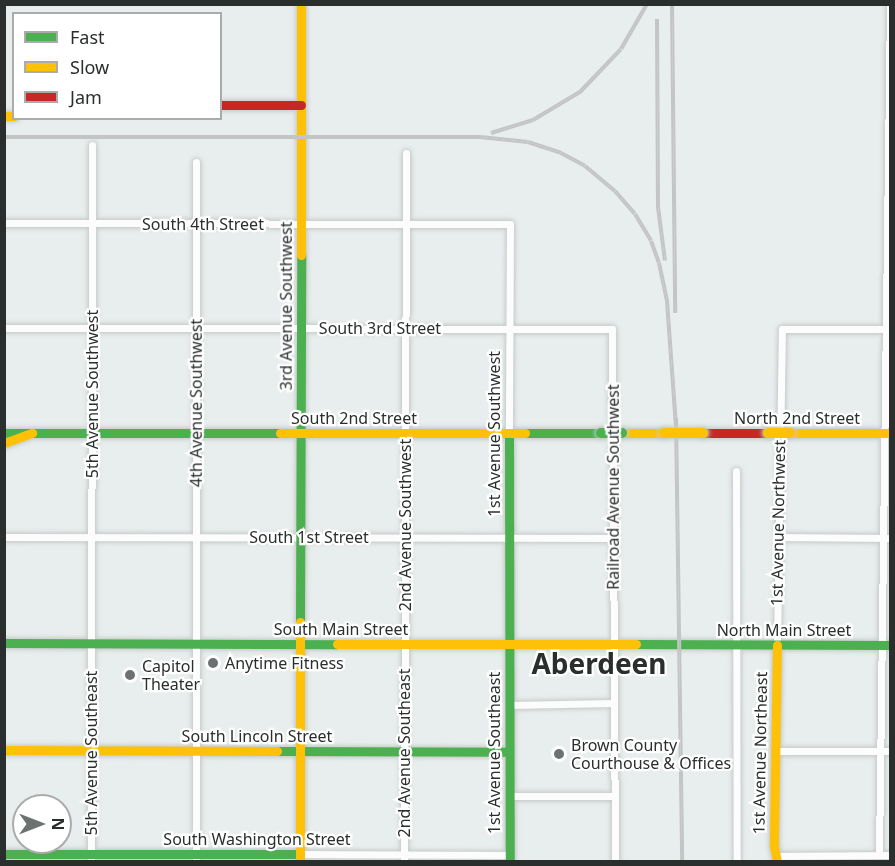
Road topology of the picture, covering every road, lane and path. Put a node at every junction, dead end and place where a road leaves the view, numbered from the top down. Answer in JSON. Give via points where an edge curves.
{"nodes":[{"id":1,"x":301,"y":4,"type":"edge"},
{"id":2,"x":890,"y":4,"type":"edge"},
{"id":3,"x":222,"y":105,"type":"edge"},
{"id":4,"x":301,"y":105,"type":"junction"},
{"id":5,"x":92,"y":145,"type":"dead end"},
{"id":6,"x":406,"y":153,"type":"dead end"},
{"id":7,"x":196,"y":162,"type":"dead end"},
{"id":8,"x":4,"y":223,"type":"edge"},
{"id":9,"x":92,"y":224,"type":"junction"},
{"id":10,"x":196,"y":224,"type":"junction"},
{"id":11,"x":300,"y":224,"type":"junction"},
{"id":12,"x":406,"y":224,"type":"junction"},
{"id":13,"x":510,"y":224,"type":"joint"},
{"id":14,"x":889,"y":224,"type":"edge"},
{"id":15,"x":4,"y":328,"type":"edge"},
{"id":16,"x":91,"y":328,"type":"junction"},
{"id":17,"x":195,"y":328,"type":"junction"},
{"id":18,"x":301,"y":328,"type":"junction"},
{"id":19,"x":405,"y":328,"type":"junction"},
{"id":20,"x":889,"y":328,"type":"edge"},
{"id":21,"x":510,"y":329,"type":"junction"},
{"id":22,"x":612,"y":329,"type":"joint"},
{"id":23,"x":4,"y":433,"type":"edge"},
{"id":24,"x":32,"y":433,"type":"junction"},
{"id":25,"x":91,"y":433,"type":"junction"},
{"id":26,"x":195,"y":433,"type":"junction"},
{"id":27,"x":301,"y":433,"type":"junction"},
{"id":28,"x":405,"y":433,"type":"junction"},
{"id":29,"x":509,"y":433,"type":"junction"},
{"id":30,"x":703,"y":433,"type":"joint"},
{"id":31,"x":888,"y":433,"type":"edge"},
{"id":32,"x":4,"y":443,"type":"edge"},
{"id":33,"x":736,"y":471,"type":"dead end"},
{"id":34,"x":4,"y":537,"type":"edge"},
{"id":35,"x":196,"y":537,"type":"junction"},
{"id":36,"x":405,"y":537,"type":"junction"},
{"id":37,"x":779,"y":537,"type":"junction"},
{"id":38,"x":92,"y":538,"type":"junction"},
{"id":39,"x":301,"y":538,"type":"junction"},
{"id":40,"x":509,"y":538,"type":"junction"},
{"id":41,"x":613,"y":538,"type":"junction"},
{"id":42,"x":887,"y":538,"type":"edge"},
{"id":43,"x":4,"y":643,"type":"edge"},
{"id":44,"x":91,"y":644,"type":"junction"},
{"id":45,"x":195,"y":644,"type":"junction"},
{"id":46,"x":300,"y":644,"type":"junction"},
{"id":47,"x":678,"y":644,"type":"joint"},
{"id":48,"x":405,"y":645,"type":"junction"},
{"id":49,"x":509,"y":645,"type":"junction"},
{"id":50,"x":614,"y":645,"type":"junction"},
{"id":51,"x":735,"y":645,"type":"junction"},
{"id":52,"x":777,"y":645,"type":"junction"},
{"id":53,"x":886,"y":645,"type":"edge"},
{"id":54,"x":614,"y":703,"type":"junction"},
{"id":55,"x":509,"y":705,"type":"junction"},
{"id":56,"x":4,"y":750,"type":"edge"},
{"id":57,"x":91,"y":750,"type":"junction"},
{"id":58,"x":196,"y":751,"type":"junction"},
{"id":59,"x":300,"y":751,"type":"junction"},
{"id":60,"x":405,"y":751,"type":"junction"},
{"id":61,"x":775,"y":751,"type":"junction"},
{"id":62,"x":880,"y":751,"type":"junction"},
{"id":63,"x":891,"y":751,"type":"edge"},
{"id":64,"x":509,"y":752,"type":"junction"},
{"id":65,"x":510,"y":796,"type":"junction"},
{"id":66,"x":615,"y":796,"type":"junction"},
{"id":67,"x":4,"y":854,"type":"edge"},
{"id":68,"x":879,"y":855,"type":"junction"},
{"id":69,"x":891,"y":855,"type":"edge"},
{"id":70,"x":91,"y":857,"type":"edge"},
{"id":71,"x":195,"y":858,"type":"edge"},
{"id":72,"x":300,"y":858,"type":"edge"},
{"id":73,"x":404,"y":858,"type":"edge"},
{"id":74,"x":510,"y":858,"type":"edge"},
{"id":75,"x":776,"y":859,"type":"edge"},
{"id":76,"x":615,"y":861,"type":"edge"},
{"id":77,"x":737,"y":861,"type":"edge"}],
"edges":[{"from":1,"to":4,"type":"main road","name":"3rd Avenue Southwest"},
{"from":2,"to":14,"type":"street"},
{"from":3,"to":4,"type":"main road"},
{"from":4,"to":11,"type":"main road","name":"3rd Avenue Southwest"},
{"from":5,"to":9,"type":"street","name":"5th Avenue Southwest"},
{"from":6,"to":12,"type":"street","name":"2nd Avenue Southwest"},
{"from":7,"to":10,"type":"street","name":"4th Avenue Southwest"},
{"from":8,"to":9,"type":"street","name":"South 4th Street"},
{"from":9,"to":10,"type":"street","name":"South 4th Street"},
{"from":9,"to":16,"type":"street","name":"5th Avenue Southwest"},
{"from":10,"to":11,"type":"street","name":"South 4th Street"},
{"from":10,"to":17,"type":"street","name":"4th Avenue Southwest"},
{"from":11,"to":12,"type":"street","name":"South 4th Street"},
{"from":11,"to":18,"type":"main road","name":"3rd Avenue Southwest"},
{"from":12,"to":13,"type":"street","name":"South 4th Street"},
{"from":12,"to":19,"type":"street","name":"2nd Avenue Southwest"},
{"from":13,"to":21,"type":"street","name":"1st Avenue Southwest"},
{"from":14,"to":20,"type":"street"},
{"from":15,"to":16,"type":"street","name":"South 3rd Street"},
{"from":16,"to":17,"type":"street","name":"South 3rd Street"},
{"from":16,"to":25,"type":"street","name":"5th Avenue Southwest"},
{"from":17,"to":18,"type":"street","name":"South 3rd Street"},
{"from":17,"to":26,"type":"street","name":"4th Avenue Southwest"},
{"from":18,"to":19,"type":"street","name":"South 3rd Street"},
{"from":18,"to":27,"type":"main road","name":"3rd Avenue Southwest"},
{"from":19,"to":21,"type":"street","name":"South 3rd Street"},
{"from":19,"to":28,"type":"street","name":"2nd Avenue Southwest"},
{"from":20,"to":31,"type":"street"},
{"from":20,"to":37,"type":"street","name":"1st Avenue Northwest","via":[[782,329]]},
{"from":21,"to":22,"type":"street","name":"South 3rd Street"},
{"from":21,"to":29,"type":"street","name":"1st Avenue Southwest"},
{"from":22,"to":41,"type":"street","name":"Railroad Avenue Southwest"},
{"from":23,"to":24,"type":"main road","name":"South 2nd Street"},
{"from":24,"to":25,"type":"main road","name":"South 2nd Street"},
{"from":24,"to":32,"type":"main road"},
{"from":25,"to":26,"type":"main road","name":"South 2nd Street"},
{"from":25,"to":38,"type":"street","name":"5th Avenue Southwest"},
{"from":26,"to":27,"type":"main road","name":"South 2nd Street"},
{"from":26,"to":35,"type":"street","name":"4th Avenue Southwest"},
{"from":27,"to":28,"type":"main road","name":"South 2nd Street"},
{"from":27,"to":39,"type":"main road","name":"3rd Avenue Southwest"},
{"from":28,"to":29,"type":"main road","name":"South 2nd Street"},
{"from":28,"to":36,"type":"street","name":"2nd Avenue Southwest"},
{"from":29,"to":30,"type":"main road","name":"South 2nd Street","bridge":true},
{"from":29,"to":40,"type":"main road","name":"1st Avenue Southwest"},
{"from":30,"to":31,"type":"main road","name":"North 2nd Street","bridge":true},
{"from":31,"to":42,"type":"street"},
{"from":33,"to":51,"type":"street"},
{"from":34,"to":38,"type":"street","name":"South 1st Street"},
{"from":35,"to":38,"type":"street","name":"South 1st Street"},
{"from":35,"to":39,"type":"street","name":"South 1st Street"},
{"from":35,"to":45,"type":"street","name":"4th Avenue Southwest"},
{"from":36,"to":39,"type":"street","name":"South 1st Street"},
{"from":36,"to":40,"type":"street","name":"South 1st Street"},
{"from":36,"to":48,"type":"street","name":"2nd Avenue Southwest"},
{"from":37,"to":42,"type":"street"},
{"from":37,"to":52,"type":"street","name":"1st Avenue Northwest"},
{"from":38,"to":44,"type":"street","name":"5th Avenue Southwest"},
{"from":39,"to":46,"type":"main road","name":"3rd Avenue Southwest"},
{"from":40,"to":41,"type":"street","name":"South 1st Street"},
{"from":40,"to":49,"type":"main road","name":"1st Avenue Southwest"},
{"from":41,"to":50,"type":"street","name":"Railroad Avenue Southwest"},
{"from":42,"to":53,"type":"street"},
{"from":43,"to":44,"type":"main road","name":"South Main Street"},
{"from":44,"to":45,"type":"main road","name":"South Main Street"},
{"from":44,"to":57,"type":"street","name":"5th Avenue Southeast"},
{"from":45,"to":46,"type":"main road","name":"South Main Street"},
{"from":45,"to":58,"type":"street","name":"4th Avenue Southwest"},
{"from":46,"to":48,"type":"main road","name":"South Main Street"},
{"from":46,"to":59,"type":"main road","name":"3rd Avenue Southwest"},
{"from":47,"to":50,"type":"main road","name":"South Main Street"},
{"from":47,"to":51,"type":"main road","name":"North Main Street"},
{"from":48,"to":49,"type":"main road","name":"South Main Street"},
{"from":48,"to":60,"type":"street","name":"2nd Avenue Southeast"},
{"from":49,"to":50,"type":"main road","name":"South Main Street"},
{"from":49,"to":55,"type":"main road","name":"1st Avenue Southeast"},
{"from":50,"to":54,"type":"street","name":"Railroad Avenue Southwest"},
{"from":51,"to":52,"type":"main road","name":"North Main Street"},
{"from":51,"to":77,"type":"street"},
{"from":52,"to":53,"type":"main road","name":"North Main Street"},
{"from":52,"to":61,"type":"main road","name":"1st Avenue Northeast"},
{"from":53,"to":62,"type":"street"},
{"from":54,"to":55,"type":"street"},
{"from":54,"to":66,"type":"street","name":"Railroad Avenue Southwest"},
{"from":55,"to":64,"type":"main road","name":"1st Avenue Southeast"},
{"from":56,"to":57,"type":"main road","name":"South Lincoln Street"},
{"from":57,"to":58,"type":"main road","name":"South Lincoln Street"},
{"from":57,"to":70,"type":"street","name":"5th Avenue Southeast"},
{"from":58,"to":59,"type":"main road","name":"South Lincoln Street"},
{"from":58,"to":71,"type":"street","name":"4th Avenue Southwest"},
{"from":59,"to":60,"type":"main road","name":"South Lincoln Street"},
{"from":59,"to":72,"type":"main road","name":"3rd Avenue Southwest"},
{"from":60,"to":64,"type":"main road","name":"South Lincoln Street"},
{"from":60,"to":73,"type":"street","name":"2nd Avenue Southeast"},
{"from":61,"to":62,"type":"street"},
{"from":61,"to":75,"type":"main road","name":"1st Avenue Northeast"},
{"from":62,"to":63,"type":"street"},
{"from":62,"to":68,"type":"street"},
{"from":64,"to":65,"type":"main road","name":"1st Avenue Southeast"},
{"from":65,"to":66,"type":"street"},
{"from":65,"to":74,"type":"main road","name":"1st Avenue Southeast"},
{"from":66,"to":76,"type":"street","name":"Railroad Avenue Southwest"},
{"from":67,"to":70,"type":"main road","name":"South Washington Street"},
{"from":68,"to":69,"type":"street"},
{"from":68,"to":75,"type":"street"},
{"from":70,"to":71,"type":"main road","name":"South Washington Street"},
{"from":71,"to":72,"type":"main road","name":"South Washington Street"},
{"from":72,"to":73,"type":"street","name":"South Washington Street"},
{"from":73,"to":74,"type":"street","name":"South Washington Street"}]}
